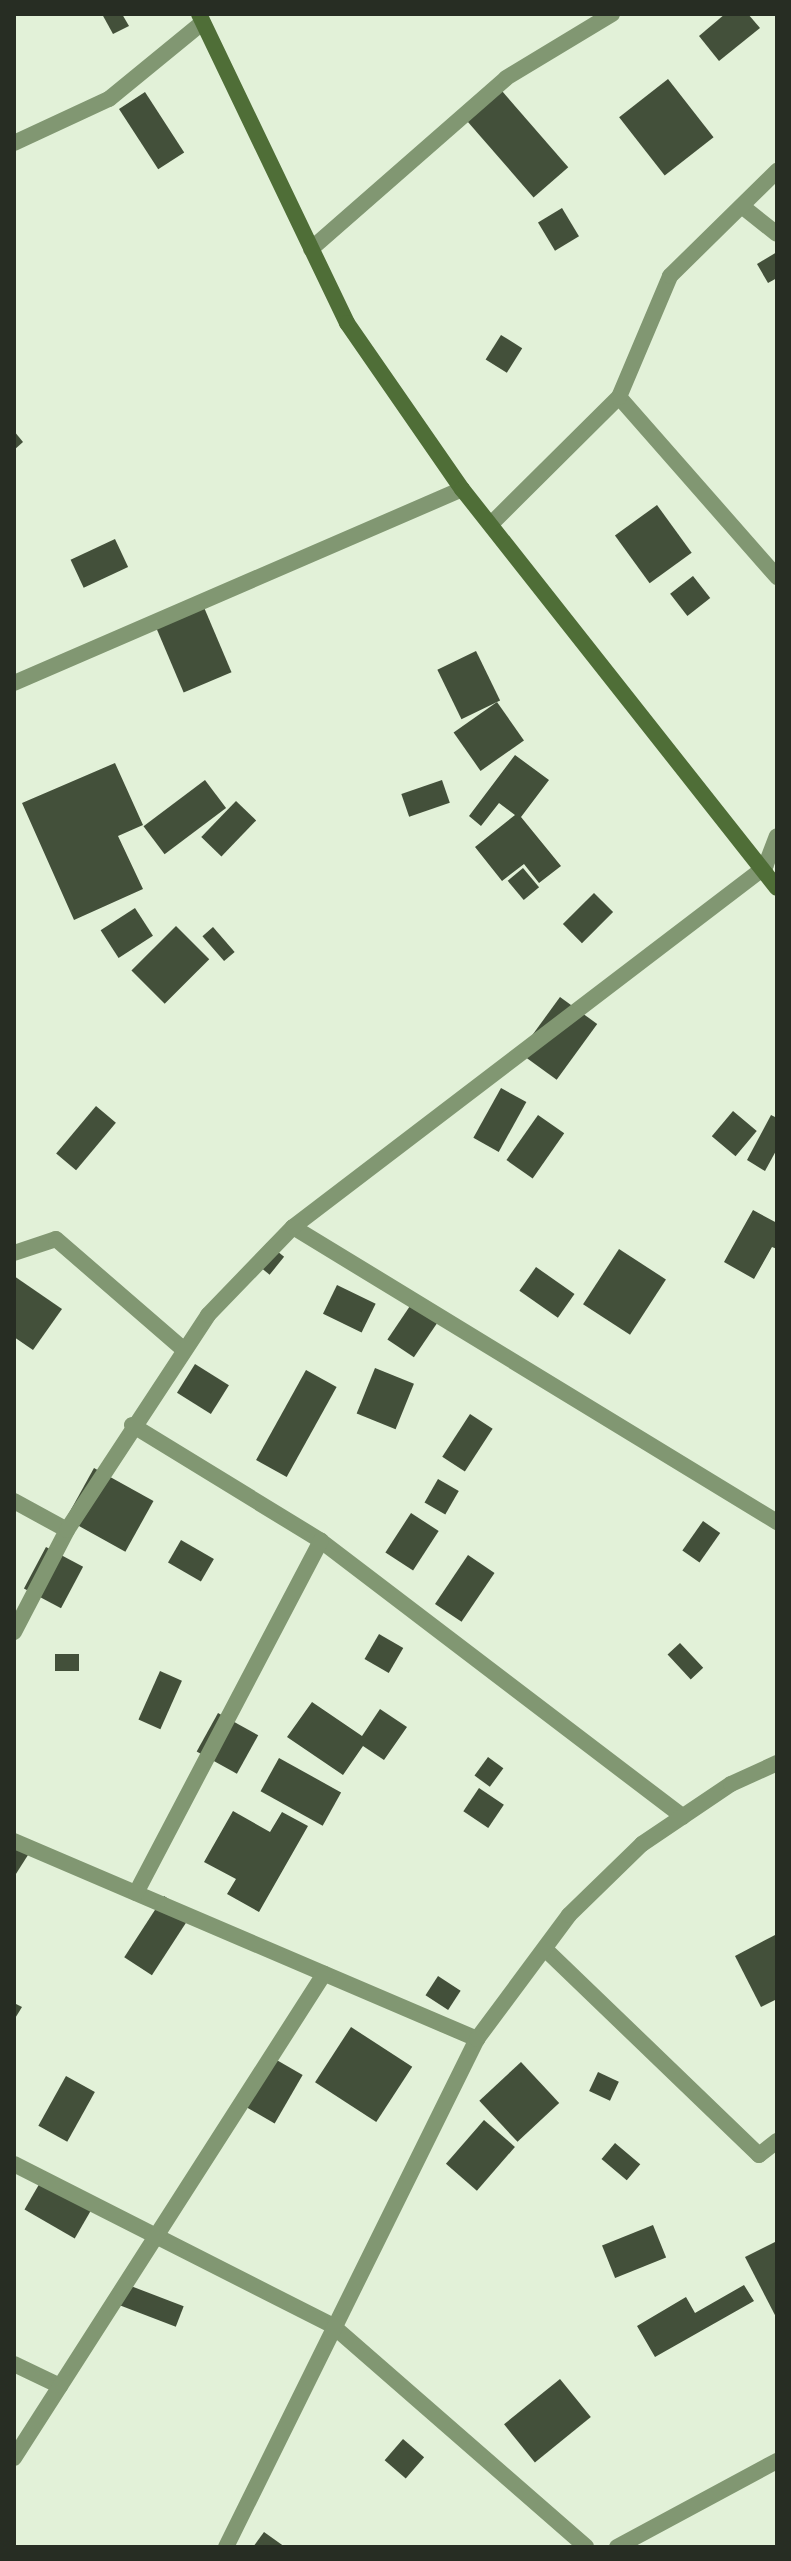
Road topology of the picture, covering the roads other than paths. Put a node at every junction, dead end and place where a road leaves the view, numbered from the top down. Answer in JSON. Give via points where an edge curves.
{"nodes":[{"id":1,"x":612,"y":14,"type":"edge"},
{"id":2,"x":200,"y":18,"type":"edge"},
{"id":3,"x":14,"y":143,"type":"edge"},
{"id":4,"x":777,"y":171,"type":"edge"},
{"id":5,"x":743,"y":207,"type":"junction"},
{"id":6,"x":777,"y":234,"type":"edge"},
{"id":7,"x":311,"y":249,"type":"junction"},
{"id":8,"x":619,"y":397,"type":"junction"},
{"id":9,"x":462,"y":489,"type":"junction"},
{"id":10,"x":491,"y":524,"type":"junction"},
{"id":11,"x":777,"y":577,"type":"edge"},
{"id":12,"x":14,"y":683,"type":"edge"},
{"id":13,"x":777,"y":836,"type":"edge"},
{"id":14,"x":765,"y":867,"type":"junction"},
{"id":15,"x":777,"y":888,"type":"edge"},
{"id":16,"x":293,"y":1227,"type":"junction"},
{"id":17,"x":14,"y":1253,"type":"edge"},
{"id":18,"x":184,"y":1350,"type":"junction"},
{"id":19,"x":132,"y":1425,"type":"junction"},
{"id":20,"x":14,"y":1501,"type":"edge"},
{"id":21,"x":777,"y":1522,"type":"edge"},
{"id":22,"x":67,"y":1530,"type":"junction"},
{"id":23,"x":321,"y":1541,"type":"junction"},
{"id":24,"x":14,"y":1632,"type":"edge"},
{"id":25,"x":777,"y":1763,"type":"edge"},
{"id":26,"x":683,"y":1817,"type":"junction"},
{"id":27,"x":14,"y":1841,"type":"edge"},
{"id":28,"x":136,"y":1893,"type":"junction"},
{"id":29,"x":545,"y":1949,"type":"junction"},
{"id":30,"x":324,"y":1974,"type":"junction"},
{"id":31,"x":477,"y":2039,"type":"junction"},
{"id":32,"x":777,"y":2141,"type":"edge"},
{"id":33,"x":14,"y":2164,"type":"edge"},
{"id":34,"x":159,"y":2238,"type":"junction"},
{"id":35,"x":333,"y":2326,"type":"junction"},
{"id":36,"x":14,"y":2364,"type":"edge"},
{"id":37,"x":60,"y":2386,"type":"junction"},
{"id":38,"x":14,"y":2458,"type":"edge"},
{"id":39,"x":777,"y":2461,"type":"edge"},
{"id":40,"x":226,"y":2547,"type":"edge"},
{"id":41,"x":586,"y":2547,"type":"edge"},
{"id":42,"x":617,"y":2547,"type":"edge"}],
"edges":[{"from":1,"to":7,"type":"street","via":[[506,78]]},
{"from":2,"to":3,"type":"street","via":[[109,99]]},
{"from":2,"to":7,"type":"street"},
{"from":4,"to":5,"type":"street"},
{"from":5,"to":6,"type":"street"},
{"from":5,"to":8,"type":"street","via":[[670,276]]},
{"from":7,"to":9,"type":"street","via":[[347,323]]},
{"from":8,"to":10,"type":"street"},
{"from":8,"to":11,"type":"street"},
{"from":9,"to":10,"type":"street"},
{"from":9,"to":12,"type":"street"},
{"from":10,"to":14,"type":"street"},
{"from":13,"to":14,"type":"street"},
{"from":14,"to":15,"type":"street"},
{"from":14,"to":16,"type":"street"},
{"from":16,"to":18,"type":"street","via":[[208,1315]]},
{"from":16,"to":21,"type":"street"},
{"from":17,"to":18,"type":"street","via":[[56,1239]]},
{"from":18,"to":19,"type":"street"},
{"from":19,"to":22,"type":"street"},
{"from":19,"to":23,"type":"street"},
{"from":20,"to":22,"type":"street"},
{"from":22,"to":24,"type":"street"},
{"from":23,"to":26,"type":"street"},
{"from":23,"to":28,"type":"street"},
{"from":25,"to":26,"type":"street","via":[[731,1784]]},
{"from":26,"to":29,"type":"street","via":[[642,1844],[569,1915]]},
{"from":27,"to":28,"type":"street"},
{"from":28,"to":30,"type":"street"},
{"from":29,"to":31,"type":"street"},
{"from":29,"to":32,"type":"street","via":[[759,2155]]},
{"from":30,"to":31,"type":"street"},
{"from":30,"to":34,"type":"street"},
{"from":31,"to":35,"type":"street"},
{"from":33,"to":34,"type":"street"},
{"from":34,"to":35,"type":"street"},
{"from":34,"to":37,"type":"street"},
{"from":35,"to":40,"type":"street"},
{"from":35,"to":41,"type":"street"},
{"from":36,"to":37,"type":"street"},
{"from":37,"to":38,"type":"street"},
{"from":39,"to":42,"type":"street"}]}
